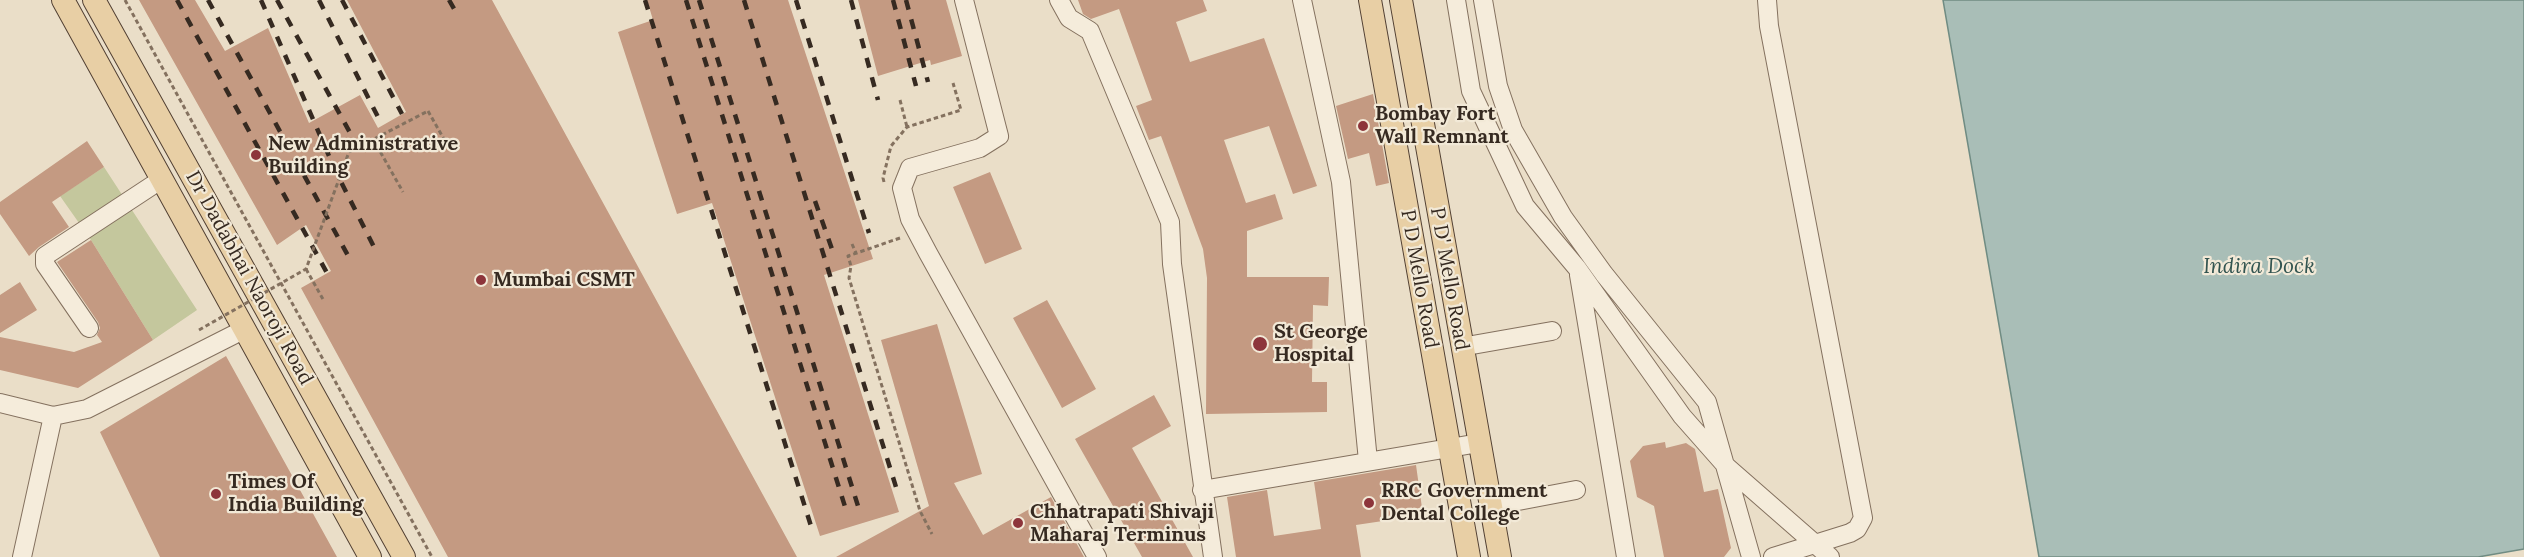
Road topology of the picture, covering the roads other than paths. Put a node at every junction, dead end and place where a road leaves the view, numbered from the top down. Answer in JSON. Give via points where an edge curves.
{"nodes":[{"id":1,"x":63,"y":0,"type":"edge"},
{"id":2,"x":94,"y":0,"type":"edge"},
{"id":3,"x":964,"y":0,"type":"edge"},
{"id":4,"x":1059,"y":0,"type":"edge"},
{"id":5,"x":1302,"y":0,"type":"edge"},
{"id":6,"x":1370,"y":0,"type":"edge"},
{"id":7,"x":1401,"y":0,"type":"edge"},
{"id":8,"x":1456,"y":0,"type":"edge"},
{"id":9,"x":1483,"y":0,"type":"edge"},
{"id":10,"x":1767,"y":0,"type":"edge"},
{"id":11,"x":162,"y":179,"type":"junction"},
{"id":12,"x":1577,"y":268,"type":"junction"},
{"id":13,"x":88,"y":328,"type":"dead end"},
{"id":14,"x":245,"y":329,"type":"junction"},
{"id":15,"x":1552,"y":331,"type":"dead end"},
{"id":16,"x":1461,"y":347,"type":"junction"},
{"id":17,"x":0,"y":403,"type":"edge"},
{"id":18,"x":53,"y":416,"type":"junction"},
{"id":19,"x":1479,"y":443,"type":"junction"},
{"id":20,"x":1448,"y":447,"type":"junction"},
{"id":21,"x":1368,"y":461,"type":"junction"},
{"id":22,"x":1727,"y":466,"type":"junction"},
{"id":23,"x":1202,"y":490,"type":"junction"},
{"id":24,"x":1576,"y":490,"type":"dead end"},
{"id":25,"x":1492,"y":506,"type":"junction"},
{"id":26,"x":1814,"y":545,"type":"junction"},
{"id":27,"x":22,"y":557,"type":"edge"},
{"id":28,"x":370,"y":557,"type":"edge"},
{"id":29,"x":404,"y":557,"type":"edge"},
{"id":30,"x":1097,"y":557,"type":"edge"},
{"id":31,"x":1213,"y":557,"type":"edge"},
{"id":32,"x":1468,"y":557,"type":"edge"},
{"id":33,"x":1500,"y":557,"type":"edge"},
{"id":34,"x":1626,"y":557,"type":"edge"},
{"id":35,"x":1751,"y":557,"type":"edge"},
{"id":36,"x":1773,"y":557,"type":"edge"},
{"id":37,"x":1830,"y":557,"type":"edge"}],
"edges":[{"from":1,"to":11,"type":"main road","name":"Dr Dadabhai Naoroji Road"},
{"from":2,"to":29,"type":"main road","name":"Dr Dadabhai Naoroji Road"},
{"from":3,"to":30,"type":"street","via":[[999,136],[980,148],[910,168],[902,188],[910,219]]},
{"from":4,"to":23,"type":"street","via":[[1069,18],[1090,31],[1170,222]]},
{"from":5,"to":21,"type":"street","via":[[1341,182]]},
{"from":6,"to":20,"type":"main road","name":"P D Mello Road"},
{"from":7,"to":16,"type":"main road","name":"P D' Mello Road"},
{"from":8,"to":12,"type":"street","via":[[1471,91],[1525,206]]},
{"from":9,"to":22,"type":"street","via":[[1498,86],[1513,130],[1563,217],[1707,402]]},
{"from":10,"to":26,"type":"street","via":[[1863,518],[1857,530]]},
{"from":11,"to":13,"type":"street","via":[[45,256],[45,264]]},
{"from":11,"to":14,"type":"main road","name":"Dr Dadabhai Naoroji Road"},
{"from":12,"to":22,"type":"street","via":[[1675,408]]},
{"from":12,"to":34,"type":"street"},
{"from":14,"to":18,"type":"street","via":[[87,409]]},
{"from":14,"to":28,"type":"main road","name":"Dr Dadabhai Naoroji Road"},
{"from":15,"to":16,"type":"street"},
{"from":16,"to":19,"type":"main road","name":"P D' Mello Road"},
{"from":17,"to":18,"type":"street"},
{"from":18,"to":27,"type":"street"},
{"from":19,"to":20,"type":"street"},
{"from":19,"to":25,"type":"main road","name":"P D' Mello Road"},
{"from":20,"to":21,"type":"street"},
{"from":20,"to":32,"type":"main road","name":"P D Mello Road"},
{"from":21,"to":23,"type":"street"},
{"from":22,"to":26,"type":"street"},
{"from":22,"to":35,"type":"street"},
{"from":23,"to":31,"type":"street"},
{"from":24,"to":25,"type":"street"},
{"from":25,"to":33,"type":"main road","name":"P D' Mello Road"},
{"from":26,"to":36,"type":"street"},
{"from":26,"to":37,"type":"street"}]}
